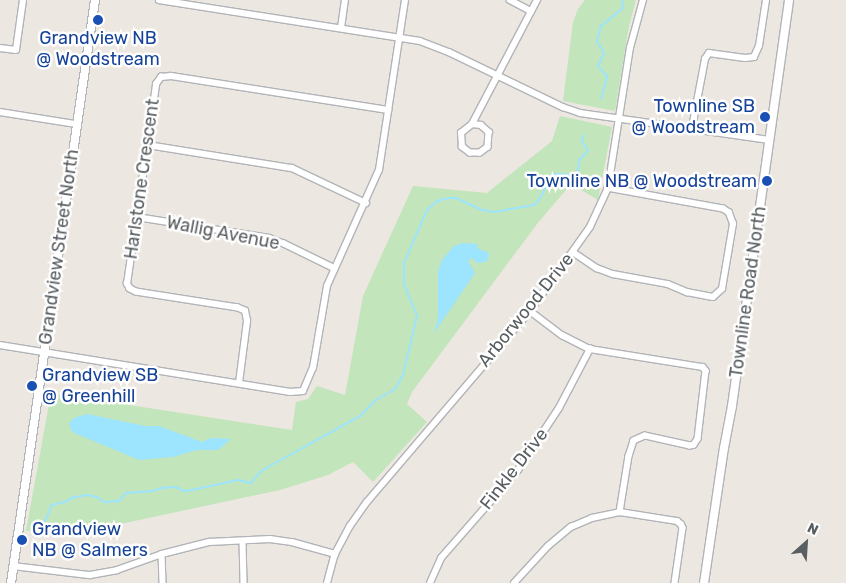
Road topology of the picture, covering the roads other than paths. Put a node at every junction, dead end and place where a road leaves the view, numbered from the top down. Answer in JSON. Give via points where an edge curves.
{"nodes":[{"id":1,"x":23,"y":0,"type":"edge"},
{"id":2,"x":95,"y":0,"type":"edge"},
{"id":3,"x":159,"y":0,"type":"edge"},
{"id":4,"x":345,"y":0,"type":"edge"},
{"id":5,"x":405,"y":0,"type":"edge"},
{"id":6,"x":510,"y":0,"type":"edge"},
{"id":7,"x":537,"y":0,"type":"edge"},
{"id":8,"x":643,"y":0,"type":"edge"},
{"id":9,"x":766,"y":0,"type":"edge"},
{"id":10,"x":789,"y":0,"type":"edge"},
{"id":11,"x":196,"y":3,"type":"edge"},
{"id":12,"x":531,"y":11,"type":"junction"},
{"id":13,"x":341,"y":28,"type":"junction"},
{"id":14,"x":398,"y":37,"type":"junction"},
{"id":15,"x":0,"y":48,"type":"edge"},
{"id":16,"x":496,"y":74,"type":"junction"},
{"id":17,"x":388,"y":110,"type":"junction"},
{"id":18,"x":0,"y":112,"type":"edge"},
{"id":19,"x":619,"y":118,"type":"junction"},
{"id":20,"x":76,"y":124,"type":"junction"},
{"id":21,"x":472,"y":124,"type":"junction"},
{"id":22,"x":692,"y":128,"type":"junction"},
{"id":23,"x":769,"y":140,"type":"junction"},
{"id":24,"x":148,"y":145,"type":"junction"},
{"id":25,"x":608,"y":188,"type":"junction"},
{"id":26,"x":366,"y":203,"type":"junction"},
{"id":27,"x":137,"y":217,"type":"junction"},
{"id":28,"x":573,"y":252,"type":"junction"},
{"id":29,"x":334,"y":268,"type":"junction"},
{"id":30,"x":530,"y":311,"type":"junction"},
{"id":31,"x":0,"y":346,"type":"edge"},
{"id":32,"x":590,"y":349,"type":"junction"},
{"id":33,"x":45,"y":352,"type":"junction"},
{"id":34,"x":239,"y":383,"type":"junction"},
{"id":35,"x":620,"y":512,"type":"junction"},
{"id":36,"x":243,"y":541,"type":"junction"},
{"id":37,"x":162,"y":554,"type":"junction"},
{"id":38,"x":335,"y":554,"type":"junction"},
{"id":39,"x":13,"y":566,"type":"junction"},
{"id":40,"x":90,"y":575,"type":"junction"},
{"id":41,"x":11,"y":583,"type":"edge"},
{"id":42,"x":89,"y":583,"type":"edge"},
{"id":43,"x":163,"y":583,"type":"edge"},
{"id":44,"x":244,"y":583,"type":"edge"},
{"id":45,"x":327,"y":583,"type":"edge"},
{"id":46,"x":430,"y":583,"type":"edge"},
{"id":47,"x":514,"y":583,"type":"edge"},
{"id":48,"x":675,"y":583,"type":"edge"},
{"id":49,"x":704,"y":583,"type":"edge"}],
"edges":[{"from":1,"to":15,"type":"street","via":[[16,50]]},
{"from":2,"to":20,"type":"street","name":"Grandview Street North"},
{"from":3,"to":11,"type":"street"},
{"from":4,"to":13,"type":"street"},
{"from":5,"to":14,"type":"street"},
{"from":6,"to":12,"type":"street"},
{"from":7,"to":12,"type":"street"},
{"from":8,"to":19,"type":"street","name":"Arborwood Drive","via":[[630,48]]},
{"from":9,"to":22,"type":"street","via":[[759,46],[754,57],[709,53],[704,60]]},
{"from":10,"to":23,"type":"street","name":"Townline Road North"},
{"from":11,"to":13,"type":"street"},
{"from":12,"to":16,"type":"street"},
{"from":13,"to":14,"type":"street"},
{"from":14,"to":16,"type":"street","via":[[420,41]]},
{"from":14,"to":17,"type":"street"},
{"from":16,"to":19,"type":"street","via":[[563,107],[580,113]]},
{"from":16,"to":21,"type":"street"},
{"from":17,"to":24,"type":"street","name":"Harlstone Crescent","via":[[166,76],[156,84]]},
{"from":17,"to":26,"type":"street","via":[[379,170]]},
{"from":18,"to":20,"type":"street"},
{"from":19,"to":22,"type":"street"},
{"from":19,"to":25,"type":"street","name":"Arborwood Drive"},
{"from":20,"to":33,"type":"street","name":"Grandview Street North"},
{"from":21,"to":21,"type":"street","via":[[480,125],[489,132],[488,147],[480,153],[470,153],[460,143],[463,129]]},
{"from":22,"to":23,"type":"street"},
{"from":23,"to":49,"type":"street","name":"Townline Road North"},
{"from":24,"to":26,"type":"street","via":[[292,168]]},
{"from":24,"to":27,"type":"street","name":"Harlstone Crescent"},
{"from":25,"to":28,"type":"street","name":"Arborwood Drive","via":[[590,227]]},
{"from":25,"to":28,"type":"street","via":[[723,209],[729,213],[733,224],[722,289],[713,297],[668,284],[613,274]]},
{"from":26,"to":29,"type":"street"},
{"from":27,"to":29,"type":"street","name":"Wallig Avenue","via":[[276,240]]},
{"from":27,"to":34,"type":"street","name":"Harlstone Crescent","via":[[128,287],[136,292],[245,311],[247,321]]},
{"from":28,"to":30,"type":"street","name":"Arborwood Drive"},
{"from":29,"to":34,"type":"street","via":[[323,306],[313,368],[303,392]]},
{"from":30,"to":32,"type":"street","via":[[562,335]]},
{"from":30,"to":38,"type":"street","name":"Arborwood Drive","via":[[367,502]]},
{"from":31,"to":33,"type":"street"},
{"from":32,"to":35,"type":"street","via":[[703,367],[706,371],[698,439],[690,446],[645,436],[634,441]]},
{"from":32,"to":46,"type":"street","name":"Finkle Drive","via":[[559,408],[518,470],[441,558]]},
{"from":33,"to":34,"type":"street"},
{"from":33,"to":39,"type":"street","name":"Grandview Street North"},
{"from":35,"to":47,"type":"street","via":[[592,518],[572,527],[548,546]]},
{"from":35,"to":48,"type":"street","via":[[681,524]]},
{"from":36,"to":37,"type":"street","via":[[209,542]]},
{"from":36,"to":38,"type":"street","via":[[270,539],[292,542]]},
{"from":36,"to":44,"type":"street"},
{"from":37,"to":40,"type":"street","via":[[117,570]]},
{"from":37,"to":43,"type":"street"},
{"from":38,"to":45,"type":"street","name":"Arborwood Drive"},
{"from":39,"to":40,"type":"street"},
{"from":39,"to":41,"type":"street","name":"Grandview Street North"},
{"from":40,"to":42,"type":"street"}]}
